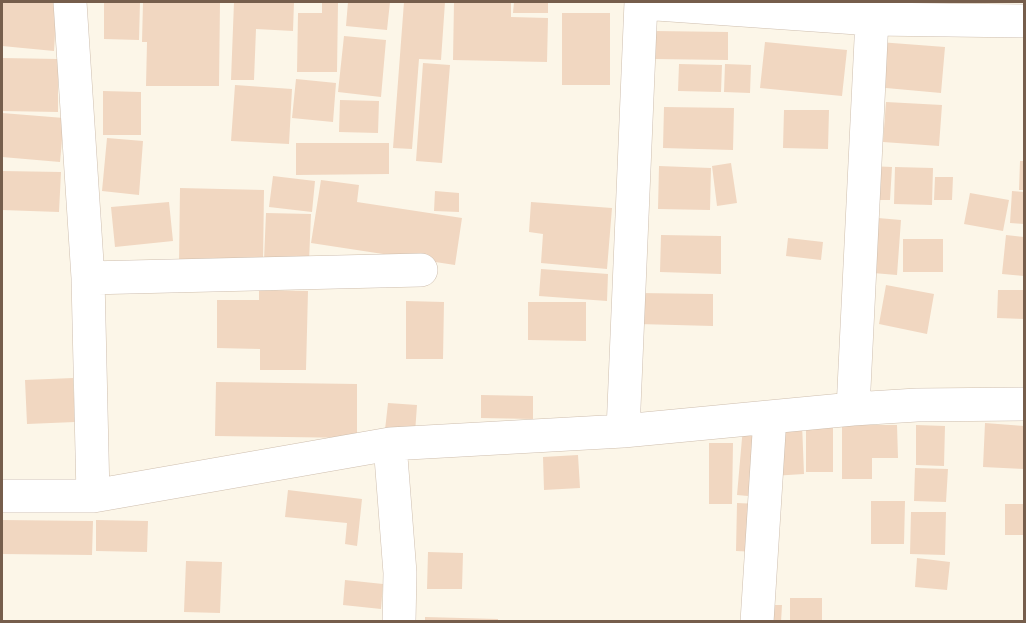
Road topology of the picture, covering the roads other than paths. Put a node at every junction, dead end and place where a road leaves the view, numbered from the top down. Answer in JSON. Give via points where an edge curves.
{"nodes":[{"id":1,"x":70,"y":2,"type":"edge"},
{"id":2,"x":642,"y":2,"type":"edge"},
{"id":3,"x":872,"y":19,"type":"junction"},
{"id":4,"x":1024,"y":21,"type":"edge"},
{"id":5,"x":422,"y":270,"type":"dead end"},
{"id":6,"x":88,"y":278,"type":"junction"},
{"id":7,"x":1024,"y":404,"type":"edge"},
{"id":8,"x":853,"y":408,"type":"junction"},
{"id":9,"x":770,"y":417,"type":"junction"},
{"id":10,"x":623,"y":431,"type":"junction"},
{"id":11,"x":390,"y":444,"type":"junction"},
{"id":12,"x":2,"y":496,"type":"edge"},
{"id":13,"x":93,"y":496,"type":"junction"},
{"id":14,"x":399,"y":621,"type":"edge"},
{"id":15,"x":757,"y":621,"type":"edge"}],
"edges":[{"from":1,"to":6,"type":"street"},
{"from":2,"to":3,"type":"street"},
{"from":2,"to":10,"type":"street"},
{"from":3,"to":4,"type":"street"},
{"from":3,"to":8,"type":"street"},
{"from":5,"to":6,"type":"street"},
{"from":6,"to":13,"type":"street"},
{"from":7,"to":8,"type":"street"},
{"from":8,"to":9,"type":"street"},
{"from":9,"to":10,"type":"street"},
{"from":9,"to":15,"type":"street"},
{"from":10,"to":11,"type":"street"},
{"from":11,"to":13,"type":"street"},
{"from":11,"to":14,"type":"street","via":[[400,573]]},
{"from":12,"to":13,"type":"street"}]}
